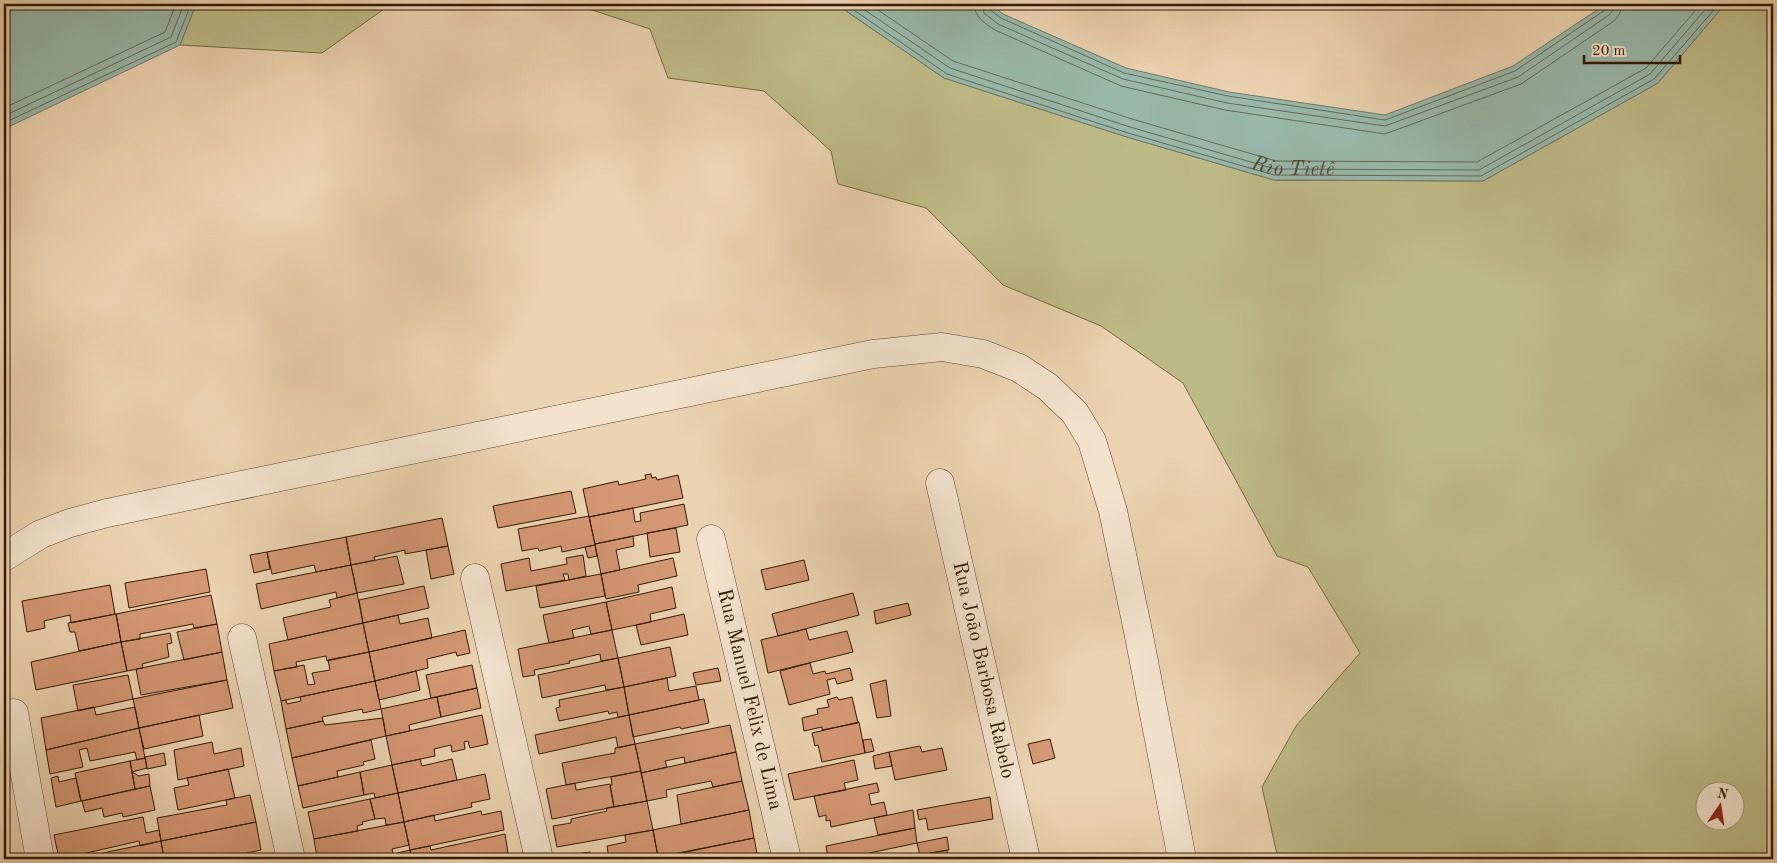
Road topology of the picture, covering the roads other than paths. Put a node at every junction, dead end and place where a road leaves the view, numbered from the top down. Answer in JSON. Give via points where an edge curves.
{"nodes":[{"id":1,"x":940,"y":483,"type":"dead end"},
{"id":2,"x":711,"y":539,"type":"dead end"},
{"id":3,"x":4,"y":558,"type":"edge"},
{"id":4,"x":475,"y":578,"type":"dead end"},
{"id":5,"x":242,"y":638,"type":"dead end"},
{"id":6,"x":14,"y":713,"type":"dead end"},
{"id":7,"x":40,"y":859,"type":"edge"},
{"id":8,"x":291,"y":859,"type":"edge"},
{"id":9,"x":539,"y":859,"type":"edge"},
{"id":10,"x":787,"y":859,"type":"edge"},
{"id":11,"x":1026,"y":859,"type":"edge"},
{"id":12,"x":1182,"y":859,"type":"edge"}],
"edges":[{"from":1,"to":11,"type":"street","name":"Rua João Barbosa Rabelo"},
{"from":2,"to":10,"type":"street","name":"Rua Manuel Felix de Lima"},
{"from":3,"to":12,"type":"street","via":[[41,534],[127,509],[873,354],[942,347],[983,354],[1019,368],[1048,387],[1075,413],[1092,441],[1113,511]]},
{"from":4,"to":9,"type":"street"},
{"from":5,"to":8,"type":"street"},
{"from":6,"to":7,"type":"street"}]}
